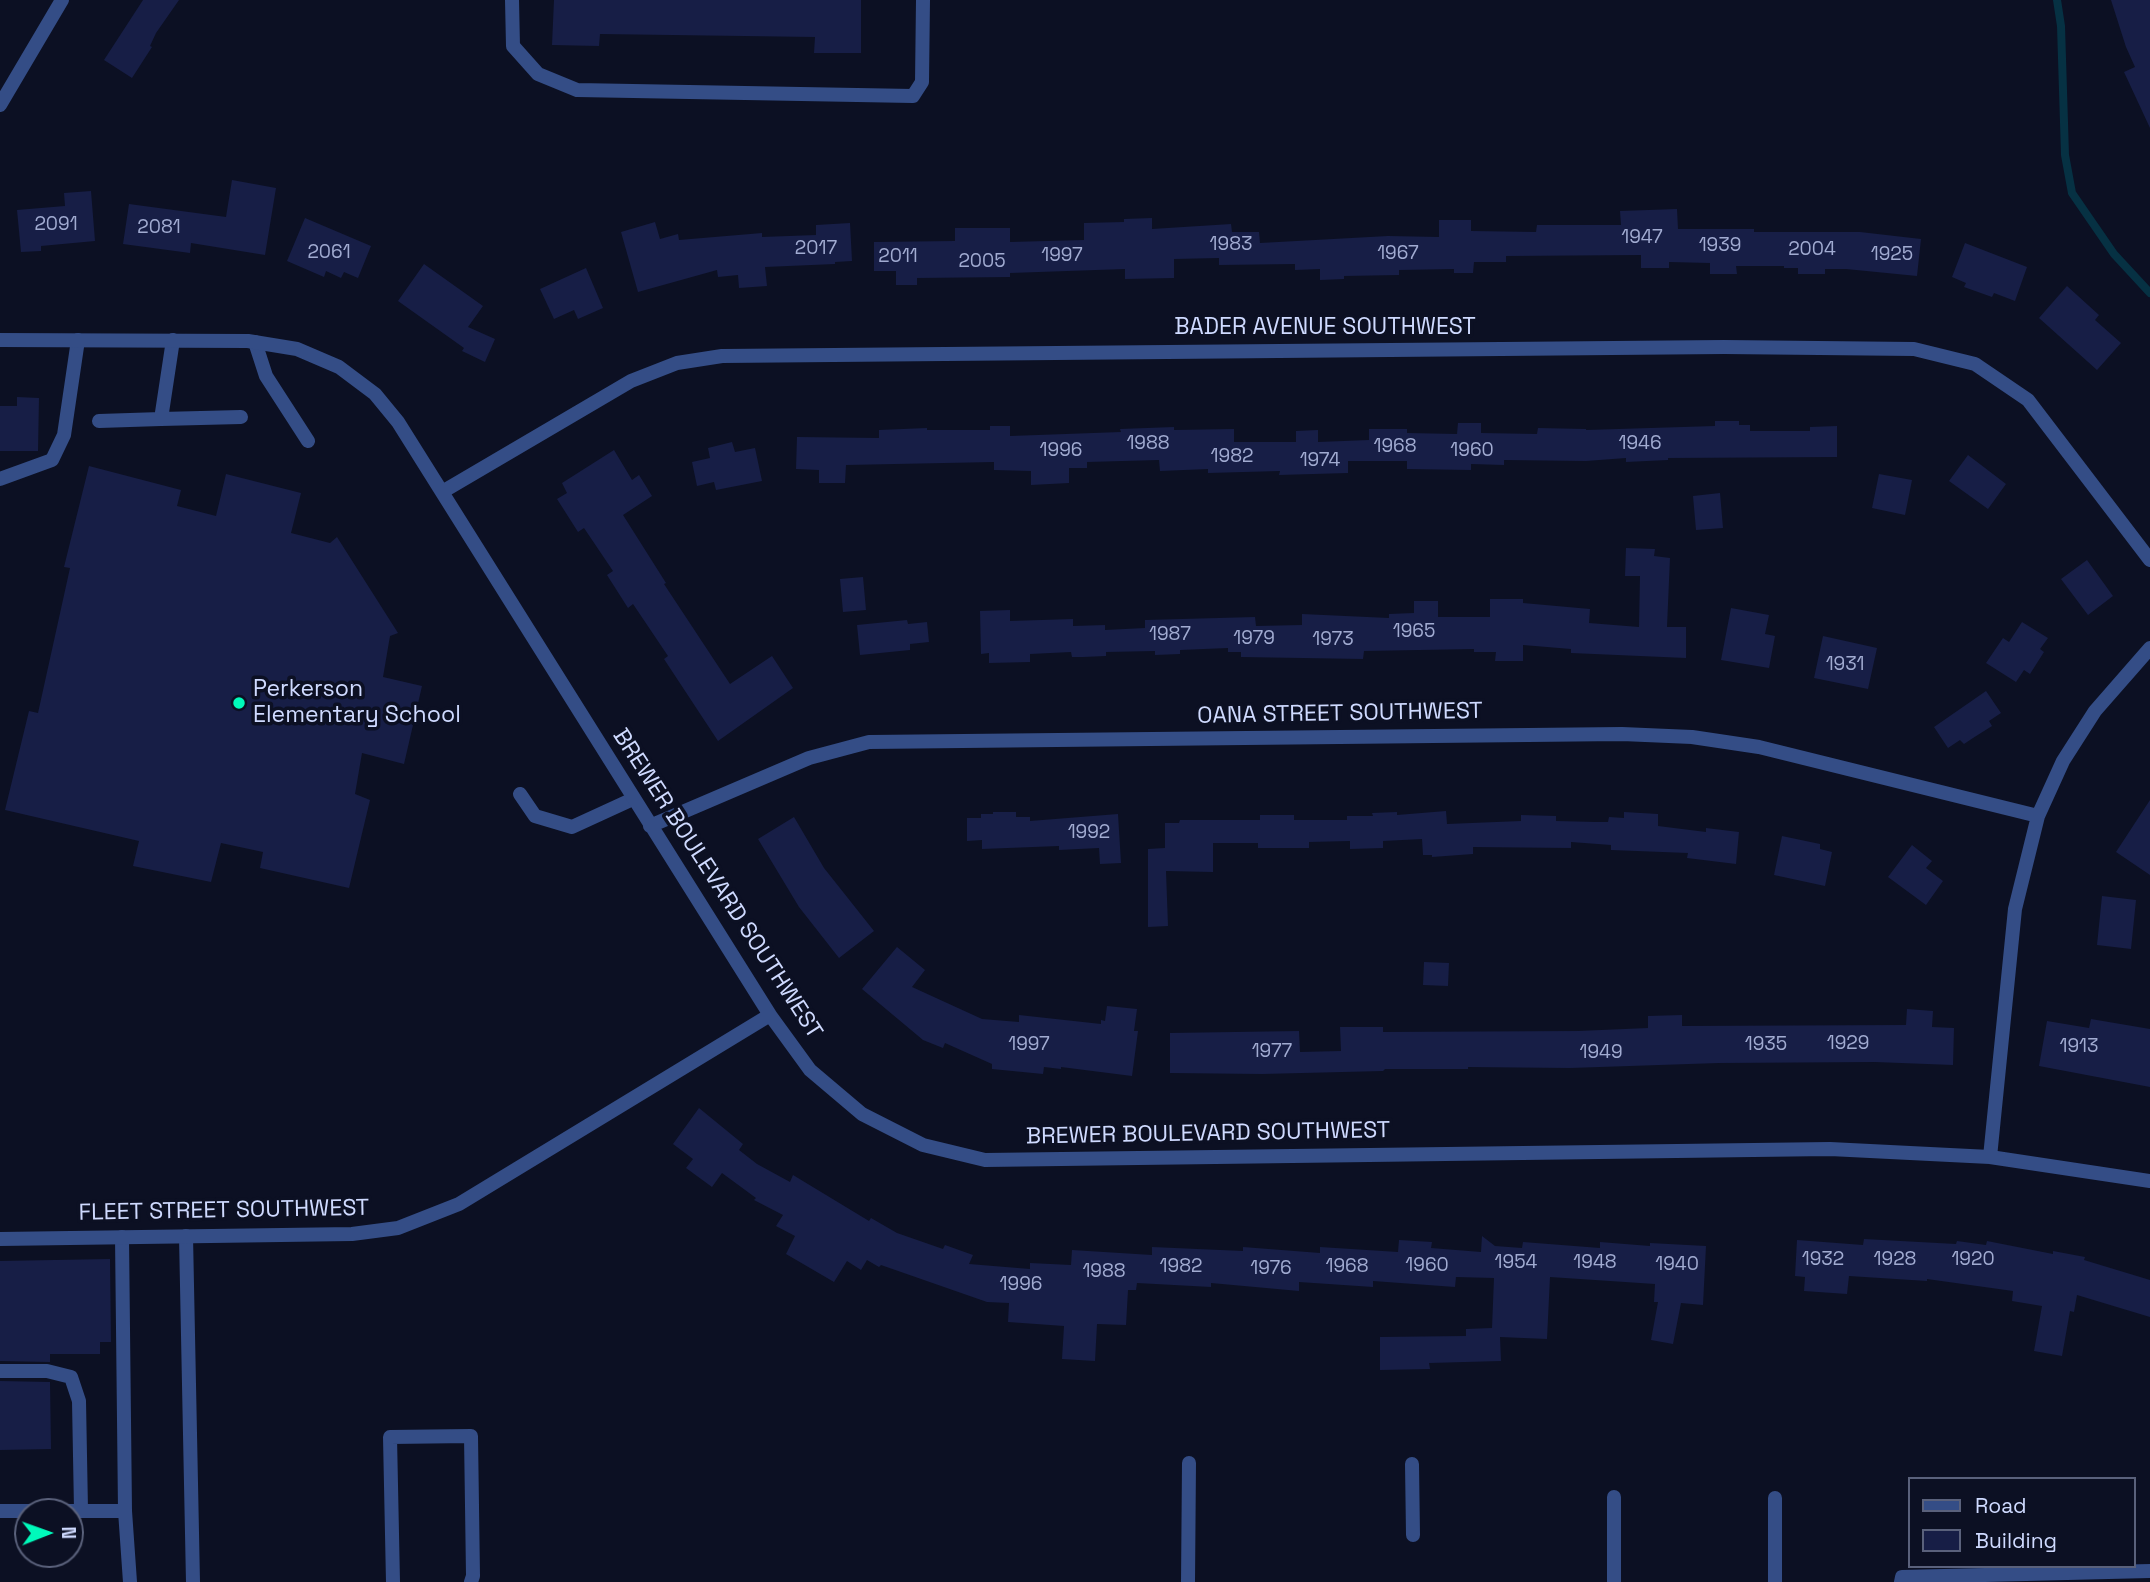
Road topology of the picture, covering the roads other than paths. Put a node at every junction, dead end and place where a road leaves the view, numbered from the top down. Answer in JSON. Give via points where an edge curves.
{"nodes":[{"id":1,"x":62,"y":0,"type":"edge"},
{"id":2,"x":512,"y":0,"type":"edge"},
{"id":3,"x":923,"y":0,"type":"edge"},
{"id":4,"x":0,"y":105,"type":"edge"},
{"id":5,"x":0,"y":340,"type":"edge"},
{"id":6,"x":78,"y":340,"type":"junction"},
{"id":7,"x":173,"y":340,"type":"junction"},
{"id":8,"x":255,"y":342,"type":"junction"},
{"id":9,"x":241,"y":417,"type":"dead end"},
{"id":10,"x":160,"y":419,"type":"junction"},
{"id":11,"x":99,"y":421,"type":"dead end"},
{"id":12,"x":308,"y":441,"type":"dead end"},
{"id":13,"x":0,"y":479,"type":"edge"},
{"id":14,"x":442,"y":492,"type":"junction"},
{"id":15,"x":2150,"y":560,"type":"edge"},
{"id":16,"x":2150,"y":648,"type":"edge"},
{"id":17,"x":520,"y":794,"type":"dead end"},
{"id":18,"x":633,"y":799,"type":"junction"},
{"id":19,"x":2038,"y":816,"type":"junction"},
{"id":20,"x":650,"y":826,"type":"junction"},
{"id":21,"x":770,"y":1015,"type":"junction"},
{"id":22,"x":1990,"y":1157,"type":"junction"},
{"id":23,"x":2150,"y":1181,"type":"edge"},
{"id":24,"x":186,"y":1236,"type":"junction"},
{"id":25,"x":122,"y":1237,"type":"junction"},
{"id":26,"x":0,"y":1239,"type":"edge"},
{"id":27,"x":0,"y":1371,"type":"edge"},
{"id":28,"x":1189,"y":1463,"type":"dead end"},
{"id":29,"x":1412,"y":1464,"type":"dead end"},
{"id":30,"x":1614,"y":1497,"type":"dead end"},
{"id":31,"x":81,"y":1498,"type":"edge"},
{"id":32,"x":1775,"y":1498,"type":"dead end"},
{"id":33,"x":84,"y":1510,"type":"edge"},
{"id":34,"x":125,"y":1511,"type":"junction"},
{"id":35,"x":1413,"y":1535,"type":"dead end"},
{"id":36,"x":2150,"y":1571,"type":"edge"},
{"id":37,"x":130,"y":1582,"type":"edge"},
{"id":38,"x":193,"y":1582,"type":"edge"},
{"id":39,"x":393,"y":1582,"type":"edge"},
{"id":40,"x":471,"y":1582,"type":"edge"},
{"id":41,"x":1188,"y":1582,"type":"edge"},
{"id":42,"x":1614,"y":1582,"type":"edge"},
{"id":43,"x":1775,"y":1582,"type":"edge"},
{"id":44,"x":1902,"y":1582,"type":"edge"}],
"edges":[{"from":1,"to":4,"type":"street"},
{"from":2,"to":3,"type":"street","via":[[513,46],[538,74],[578,90],[913,96],[922,82]]},
{"from":5,"to":6,"type":"street","name":"BREWER BOULEVARD SOUTHWEST"},
{"from":6,"to":7,"type":"street","name":"BREWER BOULEVARD SOUTHWEST"},
{"from":6,"to":13,"type":"street","via":[[64,435],[52,460]]},
{"from":7,"to":8,"type":"street","name":"BREWER BOULEVARD SOUTHWEST"},
{"from":7,"to":10,"type":"street"},
{"from":8,"to":12,"type":"street","via":[[266,376]]},
{"from":8,"to":14,"type":"street","name":"BREWER BOULEVARD SOUTHWEST","via":[[297,349],[339,367],[375,394]]},
{"from":9,"to":10,"type":"street"},
{"from":10,"to":11,"type":"street"},
{"from":14,"to":15,"type":"street","name":"BADER AVENUE SOUTHWEST","via":[[631,381],[677,363],[722,356],[1914,349],[1975,364],[2028,400]]},
{"from":14,"to":18,"type":"street","name":"BREWER BOULEVARD SOUTHWEST"},
{"from":16,"to":19,"type":"street","via":[[2095,711],[2063,761]]},
{"from":17,"to":18,"type":"street","via":[[535,816],[572,827]]},
{"from":18,"to":20,"type":"street","name":"BREWER BOULEVARD SOUTHWEST"},
{"from":19,"to":20,"type":"street","name":"OANA STREET SOUTHWEST","via":[[1759,747],[1692,737],[1622,734],[869,741],[809,758]]},
{"from":19,"to":22,"type":"street","via":[[2015,909]]},
{"from":20,"to":21,"type":"street","name":"BREWER BOULEVARD SOUTHWEST"},
{"from":21,"to":22,"type":"street","name":"BREWER BOULEVARD SOUTHWEST","via":[[810,1070],[862,1114],[923,1145],[985,1160],[1830,1149]]},
{"from":21,"to":24,"type":"street","name":"FLEET STREET SOUTHWEST","via":[[459,1204],[398,1228],[352,1234]]},
{"from":22,"to":23,"type":"street","name":"BREWER BOULEVARD SOUTHWEST"},
{"from":24,"to":25,"type":"street","name":"FLEET STREET SOUTHWEST"},
{"from":24,"to":38,"type":"street"},
{"from":25,"to":26,"type":"street","name":"FLEET STREET SOUTHWEST"},
{"from":25,"to":34,"type":"street"},
{"from":27,"to":31,"type":"street","via":[[47,1371],[71,1377],[79,1401]]},
{"from":28,"to":41,"type":"street"},
{"from":29,"to":35,"type":"street"},
{"from":30,"to":42,"type":"street"},
{"from":32,"to":43,"type":"street"},
{"from":33,"to":34,"type":"street"},
{"from":34,"to":37,"type":"street"},
{"from":36,"to":44,"type":"street","via":[[1902,1577]]},
{"from":39,"to":40,"type":"street","via":[[390,1437],[471,1436]]}]}
